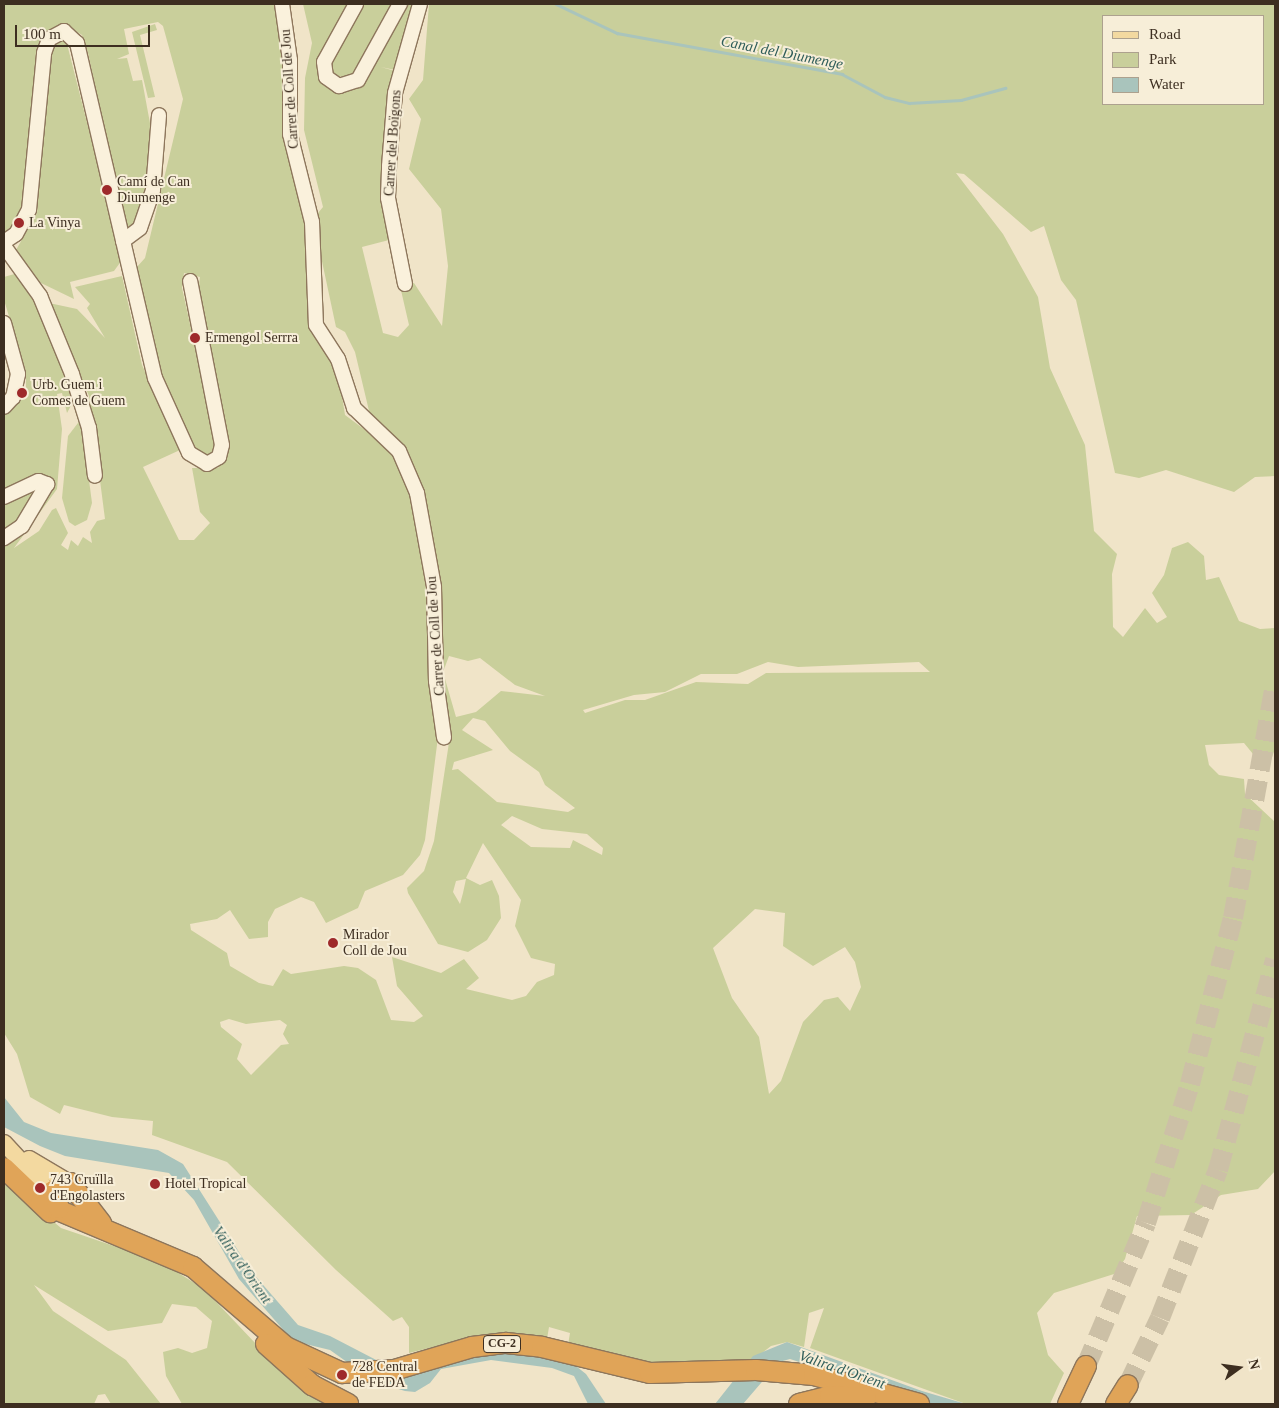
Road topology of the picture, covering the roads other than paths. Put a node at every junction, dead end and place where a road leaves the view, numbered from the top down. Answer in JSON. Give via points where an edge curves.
{"nodes":[{"id":1,"x":282,"y":4,"type":"edge"},
{"id":2,"x":356,"y":4,"type":"edge"},
{"id":3,"x":400,"y":4,"type":"edge"},
{"id":4,"x":420,"y":4,"type":"edge"},
{"id":5,"x":159,"y":115,"type":"dead end"},
{"id":6,"x":123,"y":241,"type":"junction"},
{"id":7,"x":4,"y":242,"type":"edge"},
{"id":8,"x":4,"y":246,"type":"edge"},
{"id":9,"x":190,"y":281,"type":"dead end"},
{"id":10,"x":405,"y":284,"type":"dead end"},
{"id":11,"x":4,"y":323,"type":"edge"},
{"id":12,"x":4,"y":407,"type":"edge"},
{"id":13,"x":95,"y":476,"type":"dead end"},
{"id":14,"x":4,"y":497,"type":"edge"},
{"id":15,"x":4,"y":538,"type":"edge"},
{"id":16,"x":444,"y":737,"type":"dead end"},
{"id":17,"x":6,"y":1145,"type":"edge"},
{"id":18,"x":4,"y":1168,"type":"edge"},
{"id":19,"x":74,"y":1189,"type":"junction"},
{"id":20,"x":50,"y":1202,"type":"junction"},
{"id":21,"x":118,"y":1235,"type":"junction"},
{"id":22,"x":225,"y":1292,"type":"junction"},
{"id":23,"x":1086,"y":1366,"type":"tunnel mouth"},
{"id":24,"x":795,"y":1373,"type":"junction"},
{"id":25,"x":1128,"y":1385,"type":"tunnel mouth"},
{"id":26,"x":1072,"y":1396,"type":"edge"},
{"id":27,"x":879,"y":1401,"type":"edge"},
{"id":28,"x":348,"y":1404,"type":"edge"},
{"id":29,"x":799,"y":1404,"type":"edge"},
{"id":30,"x":820,"y":1404,"type":"edge"},
{"id":31,"x":844,"y":1404,"type":"edge"},
{"id":32,"x":918,"y":1404,"type":"edge"},
{"id":33,"x":1116,"y":1404,"type":"edge"}],
"edges":[{"from":1,"to":16,"type":"street","name":"Carrer de Coll de Jou","via":[[290,60],[290,134],[312,222],[316,325],[338,359],[354,408],[399,451],[417,493],[434,587],[436,682]]},
{"from":2,"to":3,"type":"street","via":[[324,62],[326,78],[339,86],[358,80]]},
{"from":4,"to":10,"type":"street","name":"Carrer del Boïgons","via":[[395,93],[389,166],[388,198]]},
{"from":5,"to":6,"type":"street","via":[[152,190],[140,228]]},
{"from":6,"to":7,"type":"street","via":[[77,43],[64,31],[49,39],[44,53],[29,210],[16,234]]},
{"from":6,"to":9,"type":"street","via":[[155,378],[189,453],[207,464],[219,457],[222,445]]},
{"from":8,"to":13,"type":"street","via":[[40,296],[72,374],[89,428]]},
{"from":11,"to":12,"type":"street","via":[[18,374],[13,396]]},
{"from":14,"to":15,"type":"street","via":[[39,481],[47,484],[22,526]]},
{"from":17,"to":19,"type":"main road"},
{"from":17,"to":20,"type":"main road"},
{"from":18,"to":20,"type":"highway","number":"CG-2"},
{"from":19,"to":20,"type":"highway","via":[[75,1207]]},
{"from":19,"to":21,"type":"highway","number":"CG-2"},
{"from":20,"to":21,"type":"highway","number":"CG-2"},
{"from":21,"to":22,"type":"highway","number":"CG-2","via":[[193,1267]]},
{"from":22,"to":24,"type":"highway","number":"CG-2","via":[[299,1355],[321,1366],[360,1374],[394,1370],[472,1347],[506,1344],[542,1347],[650,1373]]},
{"from":22,"to":28,"type":"highway","number":"CG-2","via":[[288,1366]]},
{"from":23,"to":26,"type":"highway"},
{"from":24,"to":27,"type":"highway"},
{"from":24,"to":32,"type":"highway","number":"CG-2","via":[[885,1392]]},
{"from":25,"to":33,"type":"highway"},
{"from":27,"to":29,"type":"highway","via":[[830,1396]]},
{"from":30,"to":31,"type":"highway"}]}
